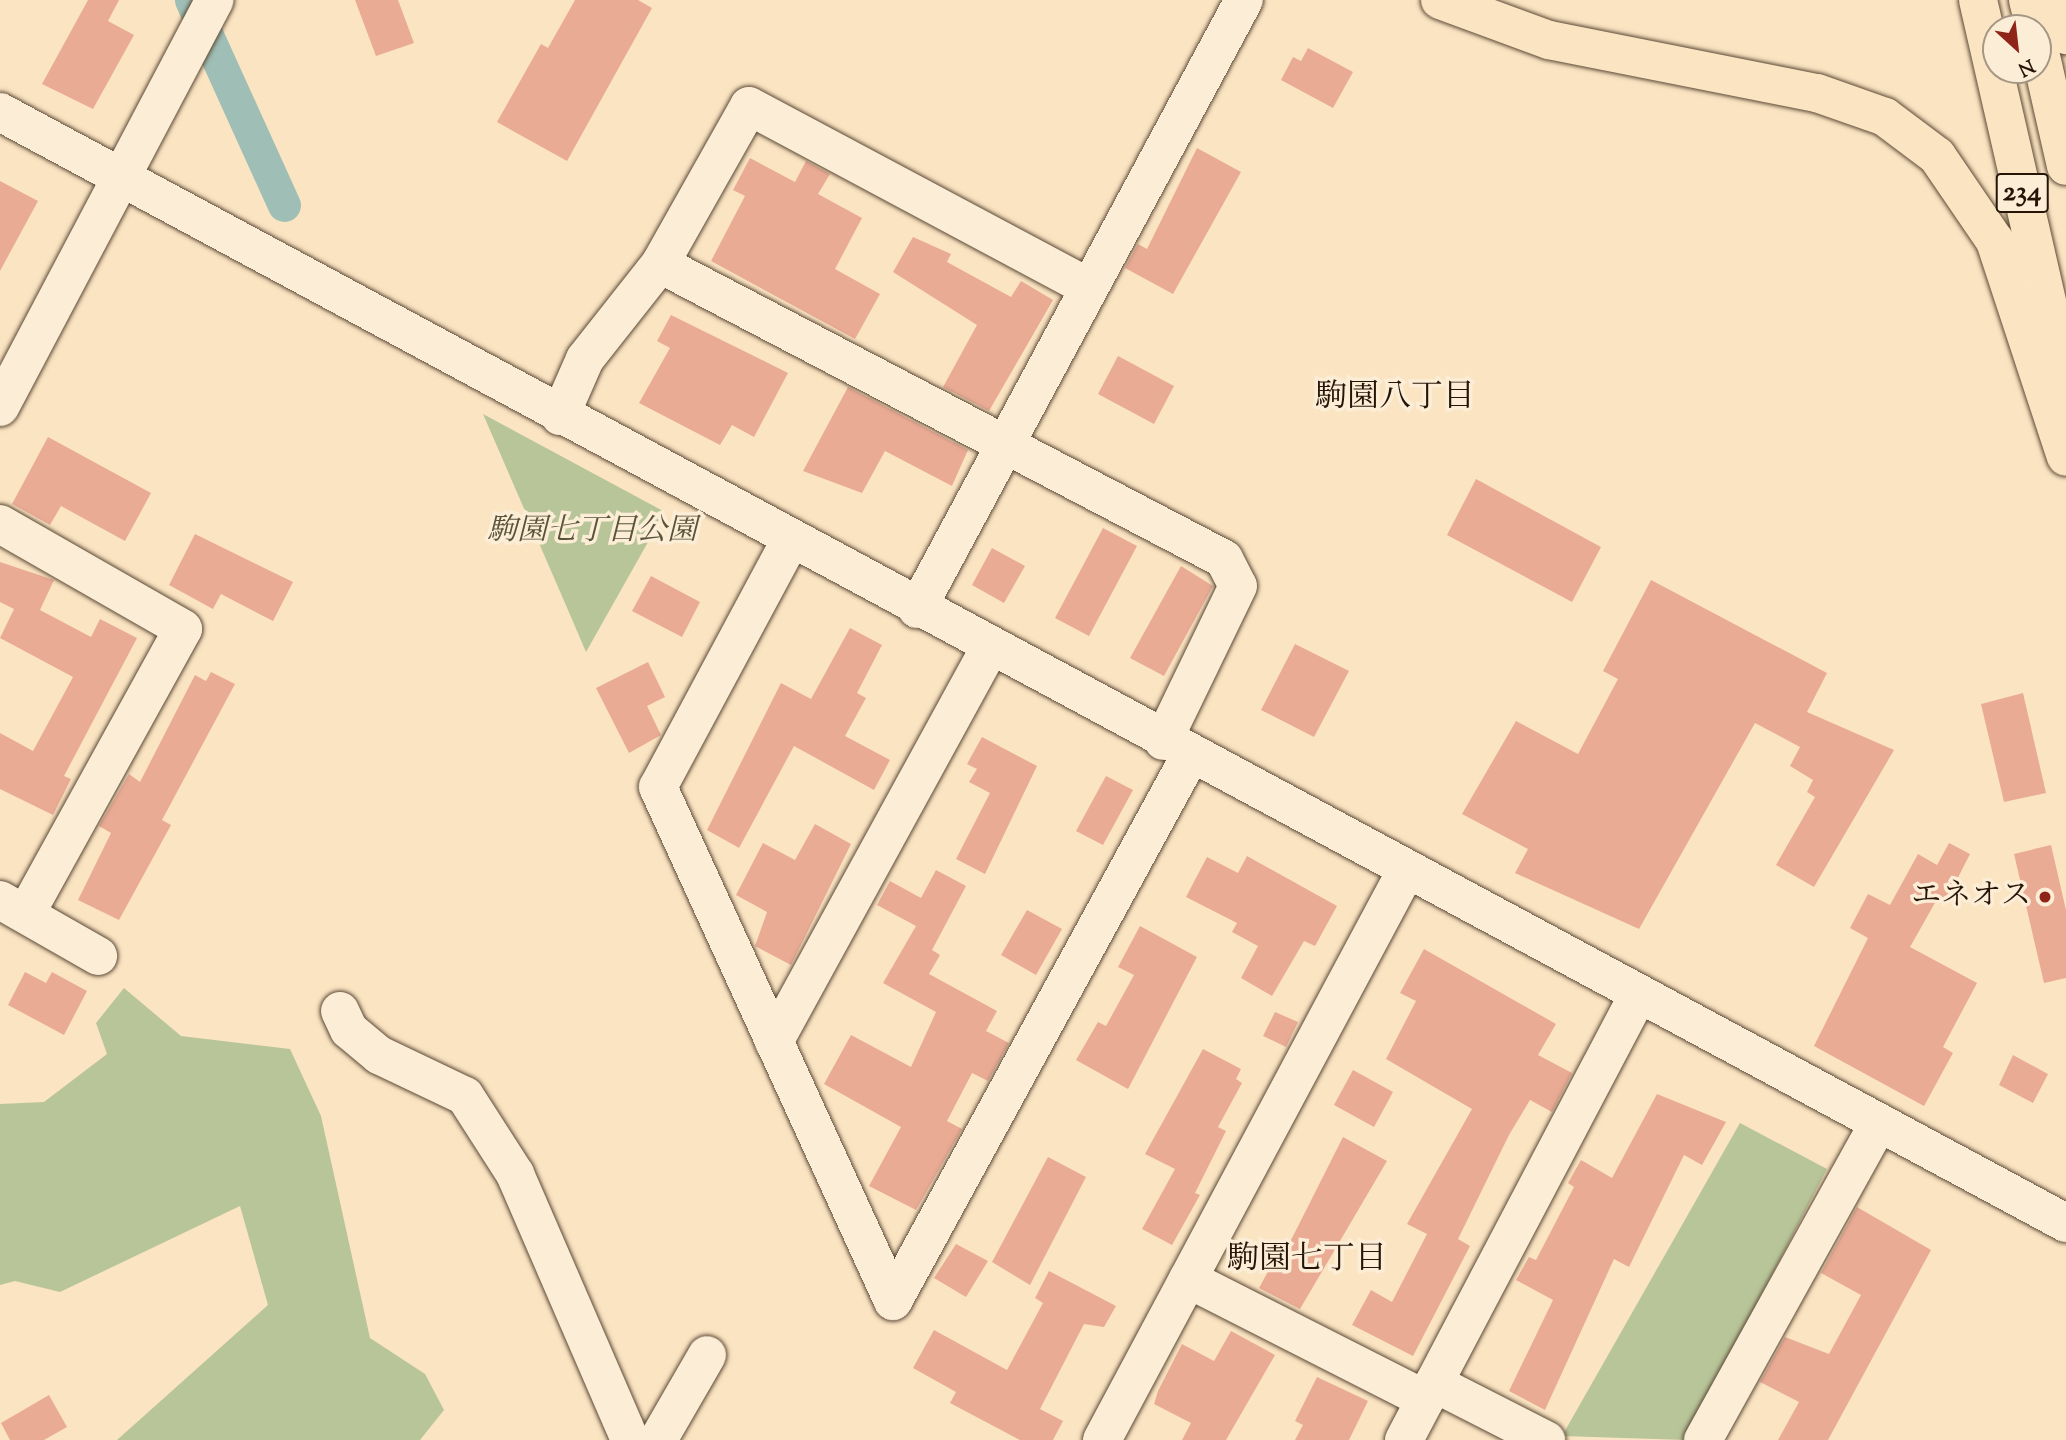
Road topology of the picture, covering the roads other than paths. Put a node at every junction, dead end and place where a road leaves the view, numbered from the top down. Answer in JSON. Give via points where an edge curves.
{"nodes":[{"id":1,"x":215,"y":0,"type":"edge"},
{"id":2,"x":1244,"y":0,"type":"edge"},
{"id":3,"x":1440,"y":0,"type":"edge"},
{"id":4,"x":1978,"y":0,"type":"edge"},
{"id":5,"x":2052,"y":0,"type":"edge"},
{"id":6,"x":2066,"y":35,"type":"edge"},
{"id":7,"x":2047,"y":84,"type":"edge"},
{"id":8,"x":0,"y":112,"type":"edge"},
{"id":9,"x":2066,"y":166,"type":"edge"},
{"id":10,"x":123,"y":175,"type":"junction"},
{"id":11,"x":660,"y":264,"type":"junction"},
{"id":12,"x":1088,"y":287,"type":"junction"},
{"id":13,"x":2066,"y":385,"type":"edge"},
{"id":14,"x":0,"y":407,"type":"edge"},
{"id":15,"x":560,"y":416,"type":"junction"},
{"id":16,"x":1003,"y":444,"type":"junction"},
{"id":17,"x":2066,"y":457,"type":"edge"},
{"id":18,"x":0,"y":524,"type":"edge"},
{"id":19,"x":790,"y":541,"type":"junction"},
{"id":20,"x":917,"y":609,"type":"junction"},
{"id":21,"x":989,"y":648,"type":"junction"},
{"id":22,"x":1176,"y":748,"type":"junction"},
{"id":23,"x":1406,"y":871,"type":"junction"},
{"id":24,"x":13,"y":907,"type":"edge"},
{"id":25,"x":97,"y":956,"type":"dead end"},
{"id":26,"x":1638,"y":995,"type":"junction"},
{"id":27,"x":340,"y":1011,"type":"dead end"},
{"id":28,"x":774,"y":1042,"type":"junction"},
{"id":29,"x":1879,"y":1123,"type":"junction"},
{"id":30,"x":2066,"y":1223,"type":"edge"},
{"id":31,"x":1188,"y":1279,"type":"junction"},
{"id":32,"x":707,"y":1355,"type":"dead end"},
{"id":33,"x":1430,"y":1391,"type":"junction"},
{"id":34,"x":630,"y":1440,"type":"edge"},
{"id":35,"x":658,"y":1440,"type":"edge"},
{"id":36,"x":1102,"y":1440,"type":"edge"},
{"id":37,"x":1404,"y":1440,"type":"edge"},
{"id":38,"x":1546,"y":1440,"type":"edge"},
{"id":39,"x":1703,"y":1440,"type":"edge"}],
"edges":[{"from":1,"to":10,"type":"street"},
{"from":2,"to":12,"type":"street"},
{"from":3,"to":17,"type":"highway","via":[[1549,40],[1817,93],[1885,117],[1937,156],[1995,241]]},
{"from":4,"to":13,"type":"highway","number":"234"},
{"from":5,"to":6,"type":"highway"},
{"from":7,"to":9,"type":"highway","number":"234"},
{"from":8,"to":10,"type":"street"},
{"from":10,"to":14,"type":"street"},
{"from":10,"to":15,"type":"street"},
{"from":11,"to":12,"type":"street","via":[[749,106]]},
{"from":11,"to":15,"type":"street","via":[[585,359]]},
{"from":11,"to":16,"type":"street"},
{"from":12,"to":16,"type":"street"},
{"from":15,"to":19,"type":"street"},
{"from":16,"to":20,"type":"street"},
{"from":16,"to":22,"type":"street","via":[[1224,559],[1235,573],[1238,586]]},
{"from":18,"to":24,"type":"street","via":[[183,629]]},
{"from":19,"to":20,"type":"street"},
{"from":19,"to":28,"type":"street","via":[[658,788]]},
{"from":20,"to":21,"type":"street"},
{"from":21,"to":22,"type":"street"},
{"from":21,"to":28,"type":"street"},
{"from":22,"to":23,"type":"street"},
{"from":22,"to":28,"type":"street","via":[[892,1301]]},
{"from":23,"to":26,"type":"street"},
{"from":23,"to":31,"type":"street"},
{"from":24,"to":25,"type":"street"},
{"from":26,"to":29,"type":"street"},
{"from":26,"to":33,"type":"street"},
{"from":27,"to":34,"type":"street","via":[[349,1030],[379,1055],[438,1079],[471,1105],[515,1174]]},
{"from":29,"to":30,"type":"street"},
{"from":29,"to":39,"type":"street"},
{"from":31,"to":33,"type":"street"},
{"from":31,"to":36,"type":"street"},
{"from":32,"to":35,"type":"street"},
{"from":33,"to":37,"type":"street"},
{"from":33,"to":38,"type":"street"}]}
